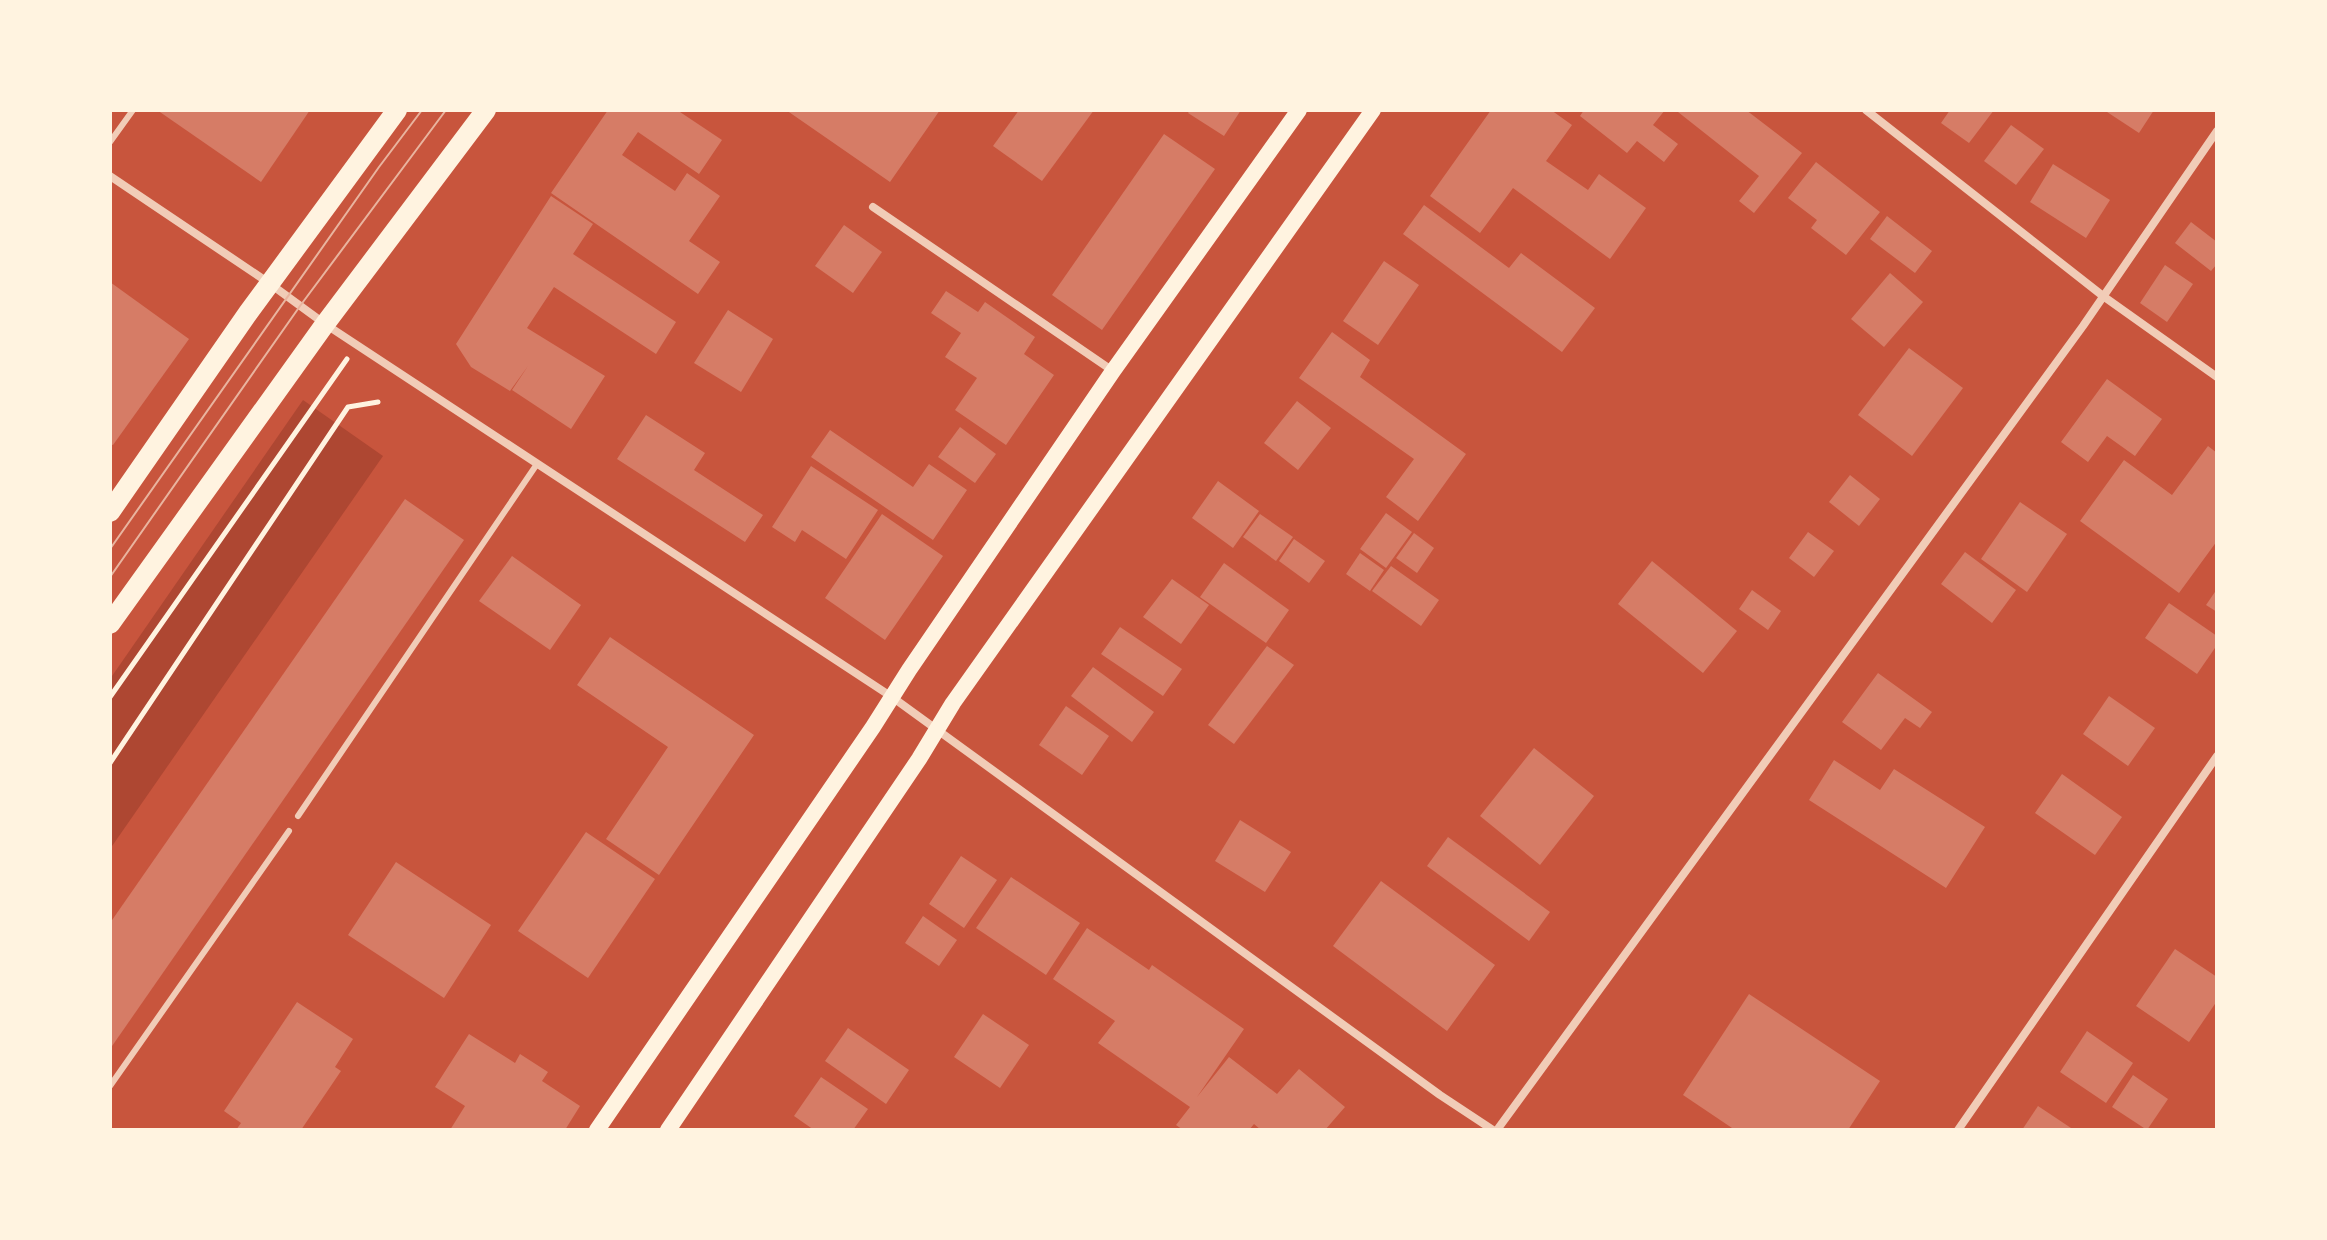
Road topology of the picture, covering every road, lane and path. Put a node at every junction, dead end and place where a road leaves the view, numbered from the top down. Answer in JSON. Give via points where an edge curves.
{"nodes":[{"id":1,"x":133,"y":110,"type":"edge"},
{"id":2,"x":397,"y":110,"type":"edge"},
{"id":3,"x":486,"y":110,"type":"edge"},
{"id":4,"x":1299,"y":110,"type":"edge"},
{"id":5,"x":1373,"y":110,"type":"edge"},
{"id":6,"x":1866,"y":110,"type":"edge"},
{"id":7,"x":2217,"y":131,"type":"edge"},
{"id":8,"x":110,"y":142,"type":"edge"},
{"id":9,"x":110,"y":176,"type":"edge"},
{"id":10,"x":873,"y":207,"type":"dead end"},
{"id":11,"x":269,"y":283,"type":"junction"},
{"id":12,"x":2103,"y":296,"type":"junction"},
{"id":13,"x":325,"y":324,"type":"junction"},
{"id":14,"x":357,"y":345,"type":"junction"},
{"id":15,"x":1113,"y":371,"type":"junction"},
{"id":16,"x":2217,"y":377,"type":"edge"},
{"id":17,"x":378,"y":402,"type":"dead end"},
{"id":18,"x":537,"y":464,"type":"junction"},
{"id":19,"x":110,"y":512,"type":"edge"},
{"id":20,"x":110,"y":624,"type":"edge"},
{"id":21,"x":110,"y":697,"type":"edge"},
{"id":22,"x":892,"y":697,"type":"junction"},
{"id":23,"x":937,"y":729,"type":"junction"},
{"id":24,"x":2217,"y":756,"type":"edge"},
{"id":25,"x":110,"y":763,"type":"edge"},
{"id":26,"x":298,"y":816,"type":"dead end"},
{"id":27,"x":289,"y":831,"type":"dead end"},
{"id":28,"x":110,"y":1086,"type":"edge"},
{"id":29,"x":597,"y":1130,"type":"edge"},
{"id":30,"x":668,"y":1130,"type":"edge"},
{"id":31,"x":1495,"y":1130,"type":"edge"},
{"id":32,"x":1958,"y":1130,"type":"edge"}],
"edges":[{"from":1,"to":8,"type":"lane"},
{"from":2,"to":11,"type":"main road"},
{"from":3,"to":13,"type":"main road"},
{"from":4,"to":15,"type":"main road"},
{"from":5,"to":23,"type":"main road"},
{"from":6,"to":12,"type":"street"},
{"from":7,"to":12,"type":"street"},
{"from":9,"to":11,"type":"street"},
{"from":10,"to":15,"type":"street"},
{"from":11,"to":13,"type":"street"},
{"from":11,"to":19,"type":"main road"},
{"from":12,"to":16,"type":"street"},
{"from":12,"to":31,"type":"street"},
{"from":13,"to":14,"type":"street"},
{"from":13,"to":20,"type":"main road"},
{"from":14,"to":18,"type":"street"},
{"from":14,"to":21,"type":"path"},
{"from":15,"to":22,"type":"main road"},
{"from":17,"to":25,"type":"path","via":[[348,407]]},
{"from":18,"to":22,"type":"street"},
{"from":18,"to":26,"type":"lane"},
{"from":22,"to":23,"type":"street"},
{"from":22,"to":29,"type":"main road"},
{"from":23,"to":30,"type":"main road"},
{"from":23,"to":31,"type":"street"},
{"from":24,"to":32,"type":"street"},
{"from":27,"to":28,"type":"lane"}]}
